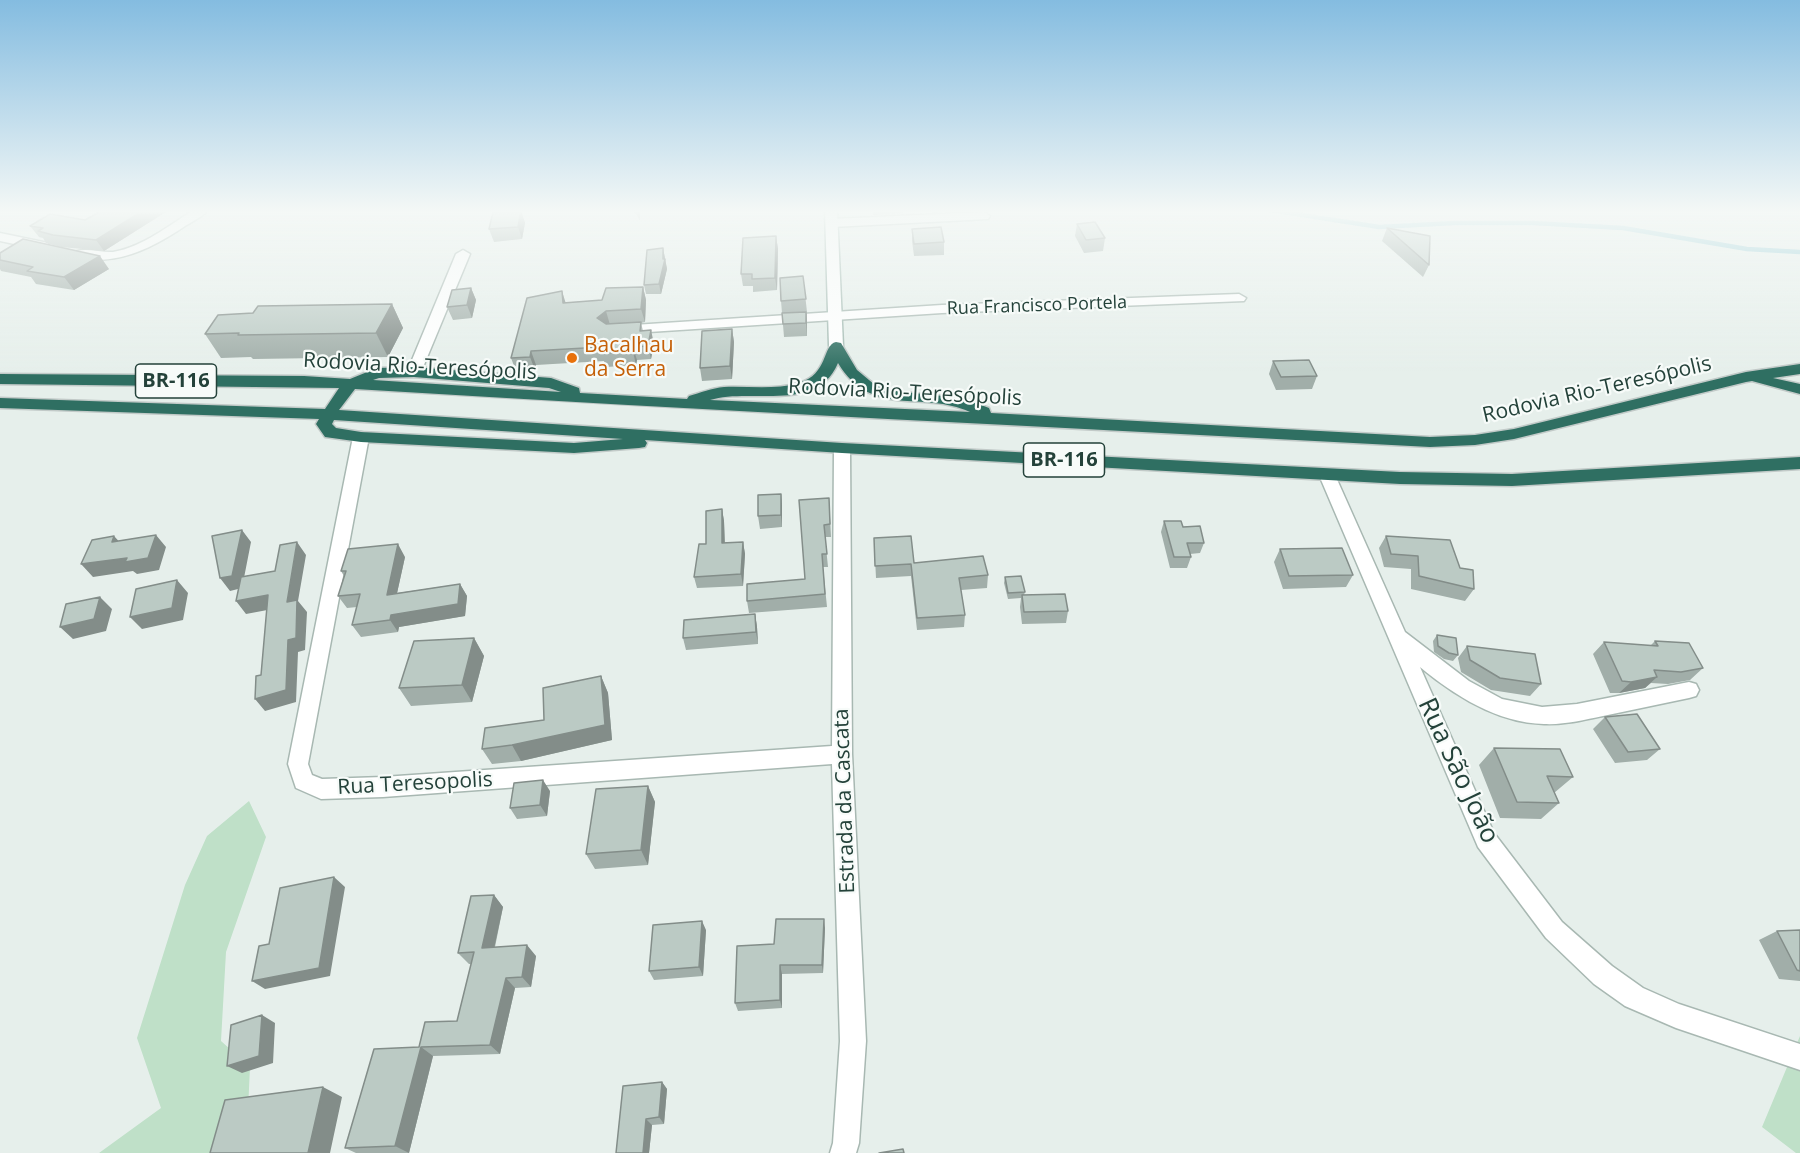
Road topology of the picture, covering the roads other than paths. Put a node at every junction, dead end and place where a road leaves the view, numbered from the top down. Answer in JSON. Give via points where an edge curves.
{"nodes":[{"id":1,"x":459,"y":264,"type":"edge"},
{"id":2,"x":833,"y":264,"type":"edge"},
{"id":3,"x":1239,"y":298,"type":"dead end"},
{"id":4,"x":835,"y":317,"type":"junction"},
{"id":5,"x":610,"y":331,"type":"edge"},
{"id":6,"x":836,"y":346,"type":"junction"},
{"id":7,"x":1800,"y":369,"type":"edge"},
{"id":8,"x":414,"y":372,"type":"junction"},
{"id":9,"x":1746,"y":376,"type":"junction"},
{"id":10,"x":0,"y":379,"type":"edge"},
{"id":11,"x":351,"y":384,"type":"junction"},
{"id":12,"x":1800,"y":389,"type":"edge"},
{"id":13,"x":590,"y":397,"type":"junction"},
{"id":14,"x":0,"y":403,"type":"edge"},
{"id":15,"x":680,"y":404,"type":"junction"},
{"id":16,"x":328,"y":414,"type":"junction"},
{"id":17,"x":1000,"y":418,"type":"junction"},
{"id":18,"x":361,"y":437,"type":"junction"},
{"id":19,"x":699,"y":437,"type":"junction"},
{"id":20,"x":842,"y":448,"type":"junction"},
{"id":21,"x":1800,"y":463,"type":"edge"},
{"id":22,"x":1327,"y":474,"type":"junction"},
{"id":23,"x":1395,"y":633,"type":"junction"},
{"id":24,"x":1689,"y":690,"type":"dead end"},
{"id":25,"x":842,"y":754,"type":"junction"},
{"id":26,"x":1800,"y":1057,"type":"edge"},
{"id":27,"x":843,"y":1153,"type":"edge"}],
"edges":[{"from":1,"to":8,"type":"street"},
{"from":2,"to":4,"type":"street"},
{"from":3,"to":4,"type":"street","name":"Rua Francisco Portela"},
{"from":4,"to":5,"type":"street","name":"Rua Francisco Portela"},
{"from":4,"to":6,"type":"street"},
{"from":6,"to":15,"type":"highway","via":[[831,365],[810,384],[791,389],[720,392]]},
{"from":6,"to":17,"type":"highway","via":[[850,370],[874,389],[962,403]]},
{"from":7,"to":9,"type":"highway","name":"Rodovia Rio-Teresópolis","number":"BR-116"},
{"from":8,"to":11,"type":"highway","via":[[377,373]]},
{"from":8,"to":13,"type":"highway","via":[[551,383]]},
{"from":9,"to":12,"type":"highway"},
{"from":9,"to":17,"type":"highway","name":"Rodovia Rio-Teresópolis","number":"BR-116","via":[[1514,434],[1475,440],[1373,440]]},
{"from":10,"to":11,"type":"highway","name":"Rodovia Rio-Teresópolis","number":"BR-116"},
{"from":11,"to":13,"type":"highway","name":"Rodovia Rio-Teresópolis","number":"BR-116"},
{"from":11,"to":16,"type":"highway"},
{"from":13,"to":15,"type":"highway","name":"Rodovia Rio-Teresópolis","number":"BR-116"},
{"from":14,"to":16,"type":"highway","number":"BR-116"},
{"from":15,"to":17,"type":"highway","name":"Rodovia Rio-Teresópolis","number":"BR-116"},
{"from":16,"to":18,"type":"highway","via":[[324,424],[331,433]]},
{"from":16,"to":19,"type":"highway","number":"BR-116"},
{"from":18,"to":19,"type":"highway","via":[[574,448]]},
{"from":18,"to":25,"type":"street","name":"Rua Teresopolis","via":[[298,764],[303,781],[321,789],[383,787]]},
{"from":19,"to":20,"type":"highway","number":"BR-116"},
{"from":20,"to":22,"type":"highway","number":"BR-116"},
{"from":20,"to":25,"type":"street","name":"Estrada da Cascata"},
{"from":21,"to":22,"type":"highway","number":"BR-116","via":[[1512,480]]},
{"from":22,"to":23,"type":"street","name":"Rua São João"},
{"from":23,"to":24,"type":"street","via":[[1432,667],[1467,691],[1534,716],[1571,714]]},
{"from":23,"to":26,"type":"street","name":"Rua São João","via":[[1486,840],[1554,930],[1603,975],[1634,997],[1676,1016]]},
{"from":25,"to":27,"type":"street","name":"Estrada da Cascata","via":[[853,1041]]}]}
